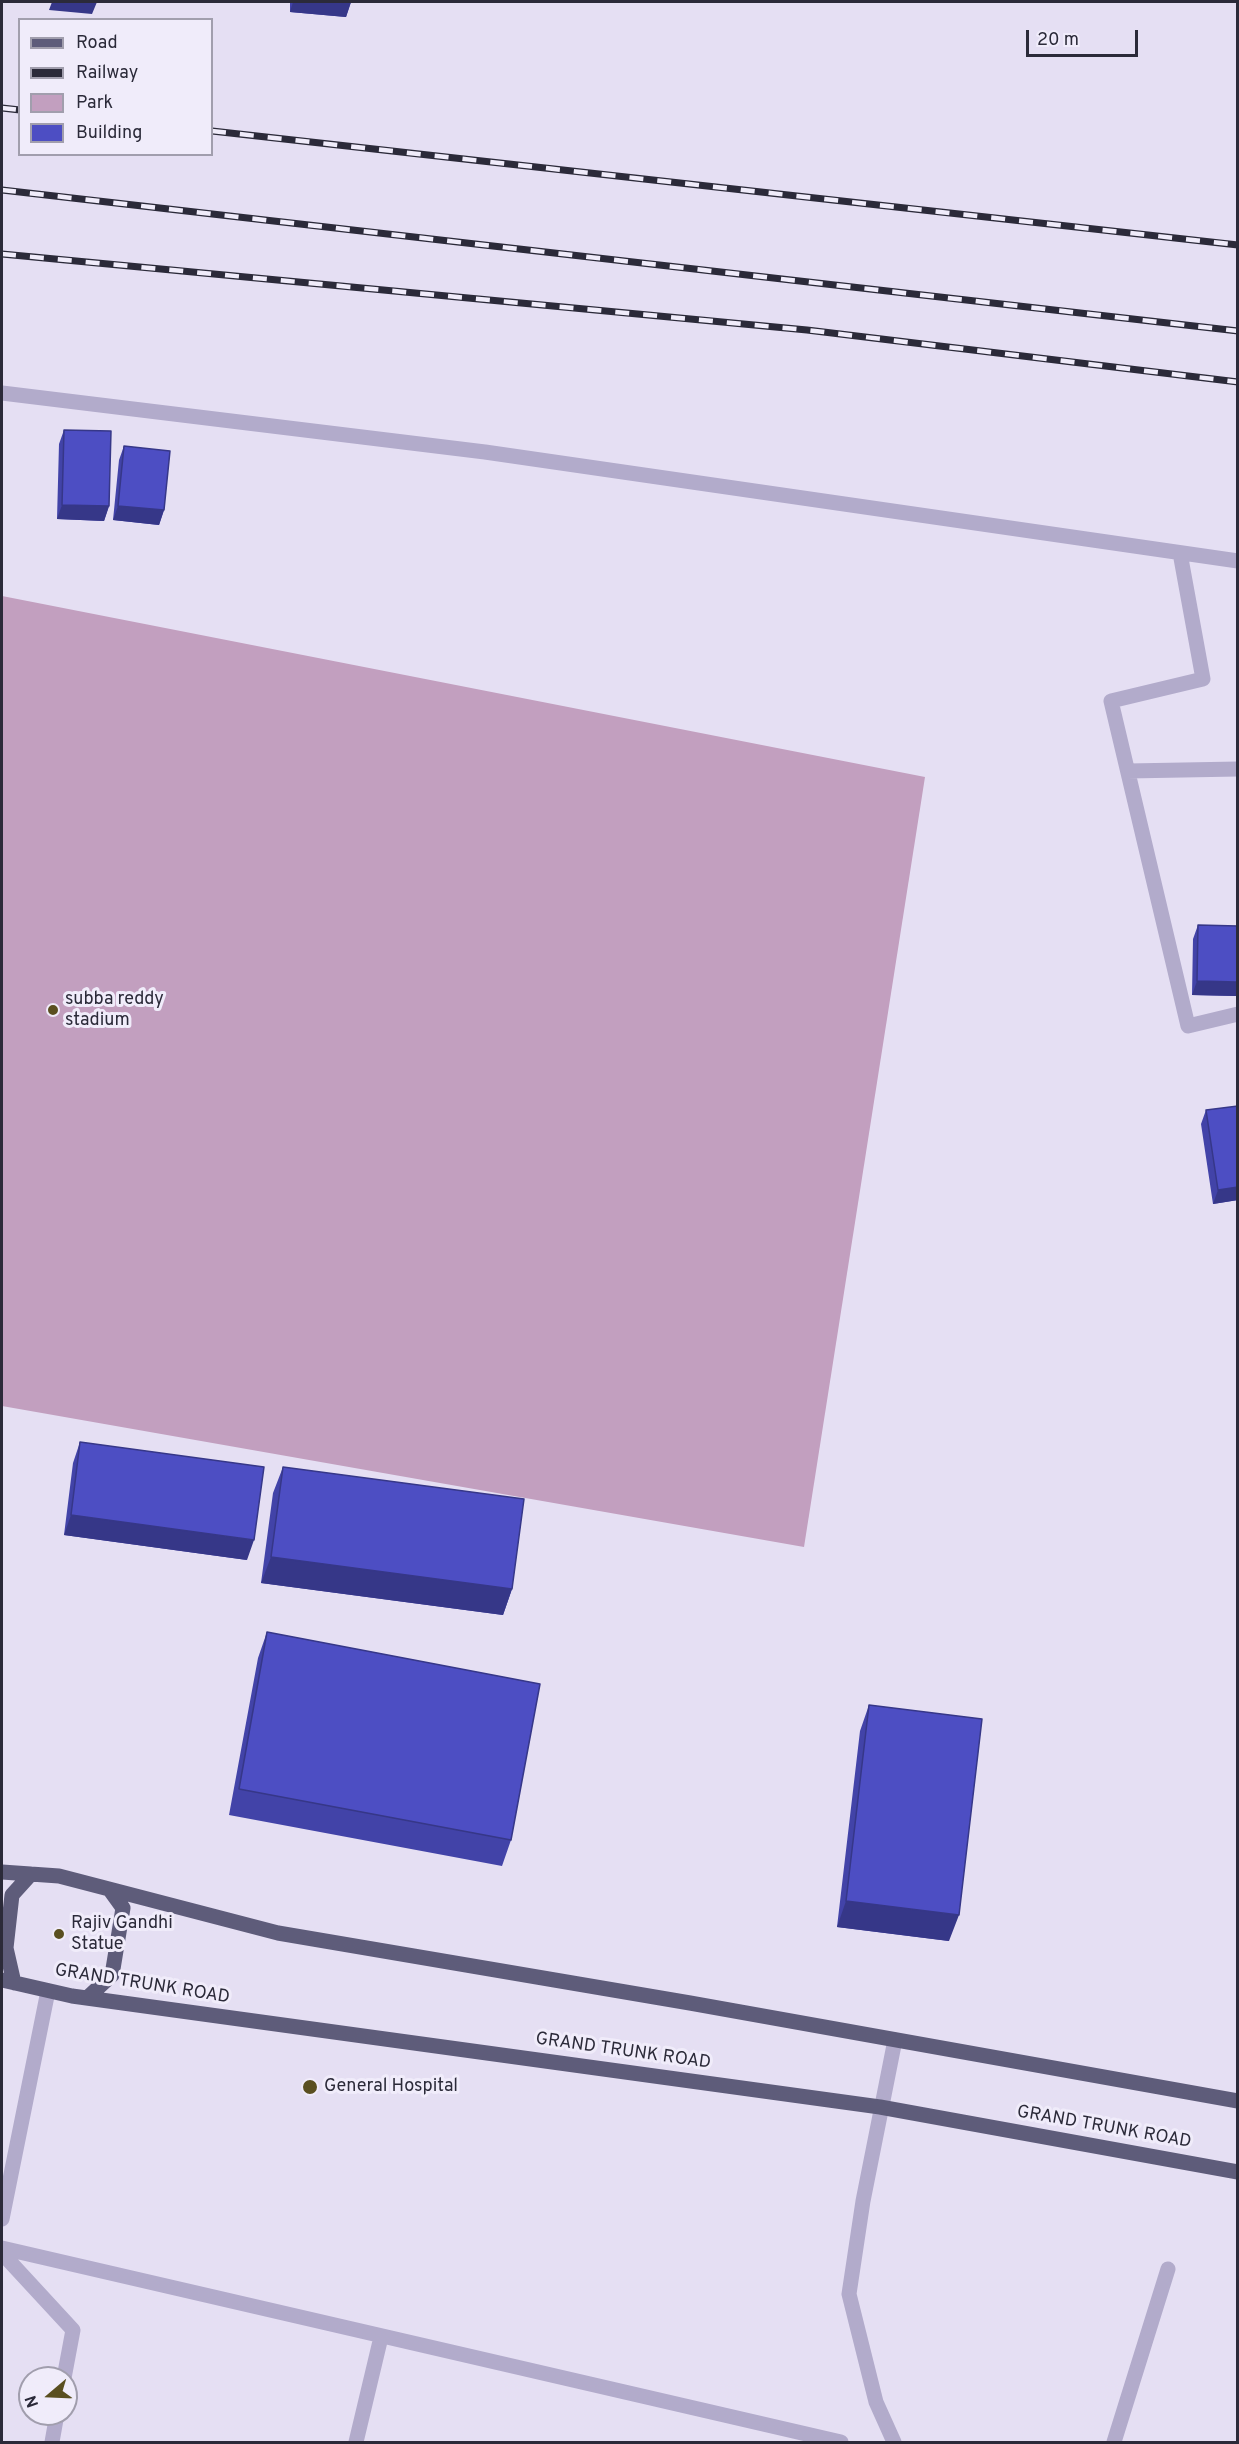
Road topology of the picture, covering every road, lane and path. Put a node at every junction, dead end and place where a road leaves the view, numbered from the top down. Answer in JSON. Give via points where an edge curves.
{"nodes":[{"id":1,"x":2,"y":393,"type":"edge"},
{"id":2,"x":1180,"y":553,"type":"junction"},
{"id":3,"x":1238,"y":561,"type":"edge"},
{"id":4,"x":1238,"y":769,"type":"edge"},
{"id":5,"x":1128,"y":771,"type":"junction"},
{"id":6,"x":1238,"y":1014,"type":"edge"},
{"id":7,"x":2,"y":1872,"type":"edge"},
{"id":8,"x":31,"y":1874,"type":"junction"},
{"id":9,"x":110,"y":1890,"type":"junction"},
{"id":10,"x":8,"y":1982,"type":"edge"},
{"id":11,"x":48,"y":1991,"type":"junction"},
{"id":12,"x":87,"y":1998,"type":"junction"},
{"id":13,"x":895,"y":2040,"type":"junction"},
{"id":14,"x":1238,"y":2101,"type":"edge"},
{"id":15,"x":880,"y":2108,"type":"junction"},
{"id":16,"x":1238,"y":2172,"type":"edge"},
{"id":17,"x":2,"y":2219,"type":"edge"},
{"id":18,"x":2,"y":2248,"type":"edge"},
{"id":19,"x":2,"y":2253,"type":"edge"},
{"id":20,"x":1168,"y":2269,"type":"dead end"},
{"id":21,"x":381,"y":2337,"type":"junction"},
{"id":22,"x":66,"y":2366,"type":"edge"},
{"id":23,"x":55,"y":2426,"type":"edge"},
{"id":24,"x":52,"y":2442,"type":"edge"},
{"id":25,"x":356,"y":2442,"type":"edge"},
{"id":26,"x":841,"y":2442,"type":"edge"},
{"id":27,"x":894,"y":2442,"type":"edge"},
{"id":28,"x":1114,"y":2442,"type":"edge"}],
"edges":[{"from":1,"to":2,"type":"street","via":[[485,452]]},
{"from":2,"to":3,"type":"street"},
{"from":2,"to":5,"type":"street","via":[[1203,679],[1111,701]]},
{"from":4,"to":5,"type":"street"},
{"from":5,"to":6,"type":"street","via":[[1188,1026]]},
{"from":7,"to":8,"type":"main road"},
{"from":8,"to":9,"type":"main road","via":[[59,1876]]},
{"from":8,"to":10,"type":"main road","via":[[12,1895],[6,1948]]},
{"from":9,"to":12,"type":"main road","via":[[123,1908],[112,1975]]},
{"from":9,"to":13,"type":"main road","via":[[278,1933]]},
{"from":10,"to":11,"type":"main road","name":"GRAND TRUNK ROAD"},
{"from":11,"to":12,"type":"main road","name":"GRAND TRUNK ROAD"},
{"from":11,"to":17,"type":"street"},
{"from":12,"to":15,"type":"main road","name":"GRAND TRUNK ROAD"},
{"from":13,"to":14,"type":"main road"},
{"from":13,"to":15,"type":"street"},
{"from":15,"to":16,"type":"main road","name":"GRAND TRUNK ROAD"},
{"from":15,"to":27,"type":"street","via":[[849,2294],[876,2402]]},
{"from":18,"to":21,"type":"street"},
{"from":19,"to":22,"type":"street","via":[[73,2330]]},
{"from":20,"to":28,"type":"street"},
{"from":21,"to":25,"type":"street"},
{"from":21,"to":26,"type":"street"},
{"from":23,"to":24,"type":"street"}]}
